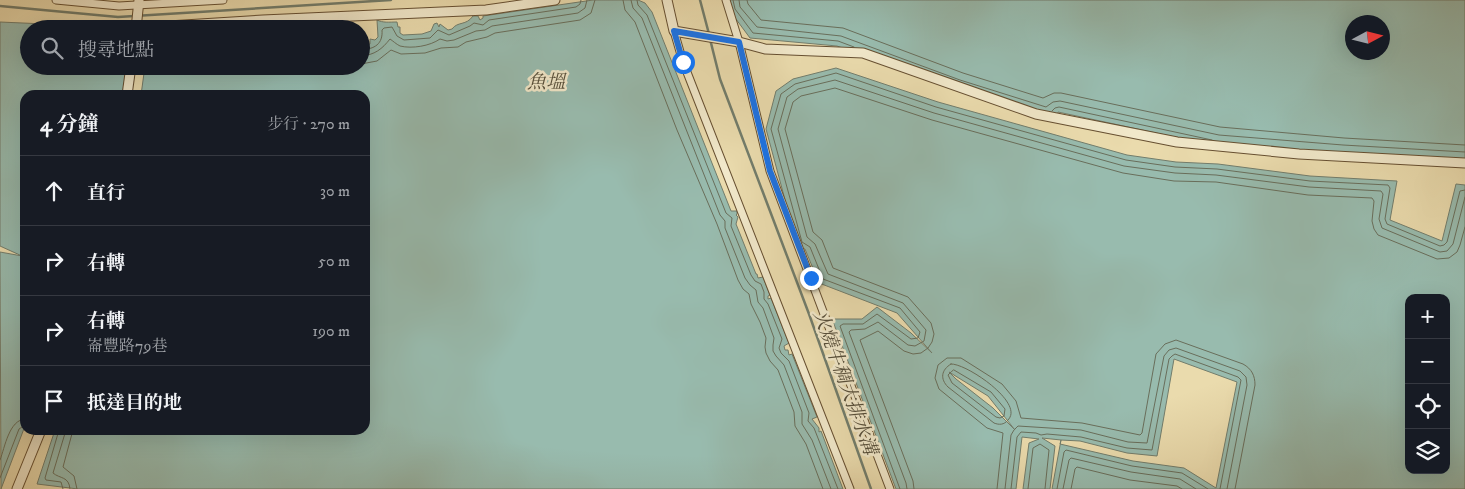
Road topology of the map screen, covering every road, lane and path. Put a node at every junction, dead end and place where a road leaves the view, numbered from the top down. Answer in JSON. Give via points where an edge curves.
{"nodes":[{"id":1,"x":56,"y":0,"type":"edge"},
{"id":2,"x":223,"y":0,"type":"edge"},
{"id":3,"x":555,"y":0,"type":"edge"},
{"id":4,"x":667,"y":0,"type":"edge"},
{"id":5,"x":726,"y":0,"type":"edge"},
{"id":6,"x":139,"y":2,"type":"edge"},
{"id":7,"x":137,"y":20,"type":"edge"},
{"id":8,"x":263,"y":20,"type":"edge"},
{"id":9,"x":674,"y":31,"type":"junction"},
{"id":10,"x":739,"y":42,"type":"junction"},
{"id":11,"x":130,"y":75,"type":"edge"},
{"id":12,"x":128,"y":90,"type":"edge"},
{"id":13,"x":1465,"y":163,"type":"edge"},
{"id":14,"x":39,"y":435,"type":"edge"},
{"id":15,"x":17,"y":489,"type":"edge"},
{"id":16,"x":850,"y":489,"type":"edge"},
{"id":17,"x":890,"y":489,"type":"edge"}],
"edges":[{"from":1,"to":6,"type":"street","via":[[119,6]]},
{"from":2,"to":6,"type":"street"},
{"from":3,"to":8,"type":"street","via":[[486,10]]},
{"from":4,"to":9,"type":"street"},
{"from":5,"to":10,"type":"street"},
{"from":6,"to":7,"type":"street"},
{"from":9,"to":10,"type":"street"},
{"from":9,"to":16,"type":"street"},
{"from":10,"to":13,"type":"street","via":[[765,50],[863,53],[1036,114],[1177,142],[1299,154]]},
{"from":10,"to":17,"type":"street","via":[[770,171]]},
{"from":11,"to":12,"type":"street"},
{"from":14,"to":15,"type":"street"}]}
